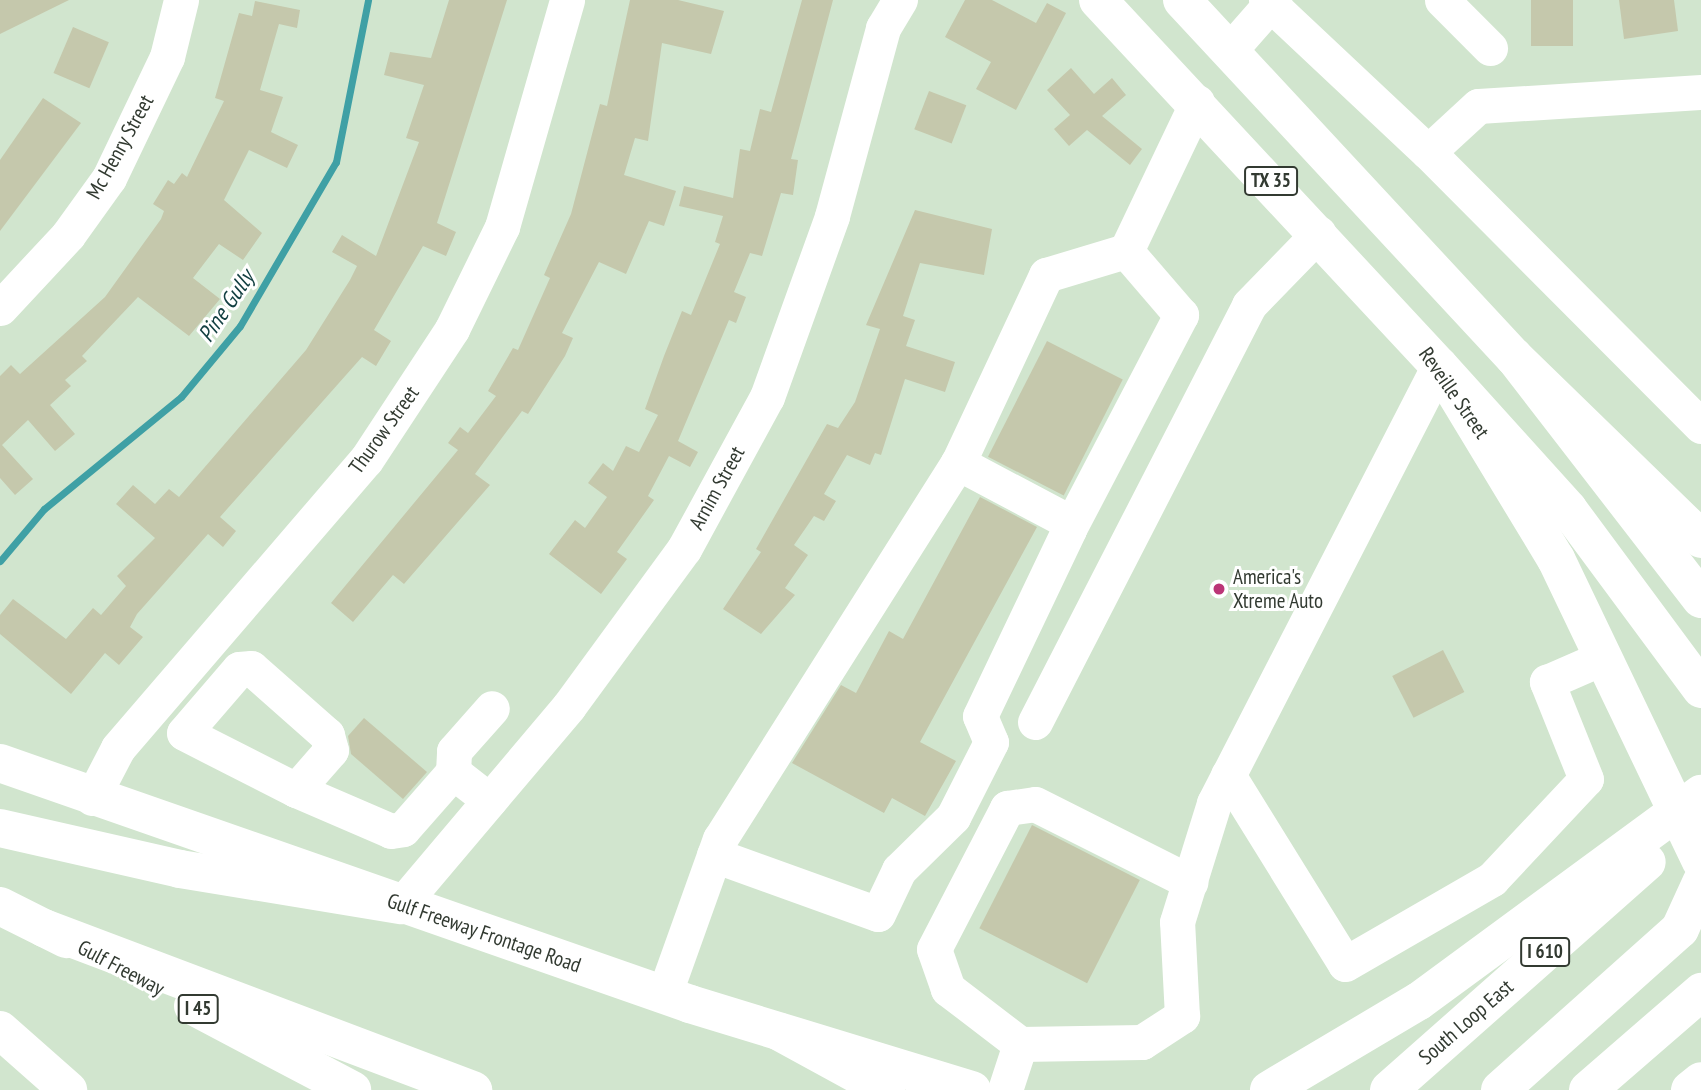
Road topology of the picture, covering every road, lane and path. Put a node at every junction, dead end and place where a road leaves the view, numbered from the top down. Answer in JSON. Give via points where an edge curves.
{"nodes":[{"id":1,"x":181,"y":0,"type":"edge"},
{"id":2,"x":568,"y":0,"type":"edge"},
{"id":3,"x":900,"y":0,"type":"edge"},
{"id":4,"x":1098,"y":0,"type":"edge"},
{"id":5,"x":1442,"y":0,"type":"edge"},
{"id":6,"x":1270,"y":1,"type":"edge"},
{"id":7,"x":1188,"y":2,"type":"edge"},
{"id":8,"x":1490,"y":48,"type":"dead end"},
{"id":9,"x":1230,"y":50,"type":"junction"},
{"id":10,"x":1701,"y":92,"type":"edge"},
{"id":11,"x":1197,"y":102,"type":"junction"},
{"id":12,"x":1428,"y":152,"type":"junction"},
{"id":13,"x":1319,"y":233,"type":"junction"},
{"id":14,"x":1126,"y":251,"type":"junction"},
{"id":15,"x":0,"y":308,"type":"edge"},
{"id":16,"x":1514,"y":357,"type":"junction"},
{"id":17,"x":1439,"y":366,"type":"junction"},
{"id":18,"x":1701,"y":426,"type":"edge"},
{"id":19,"x":958,"y":463,"type":"junction"},
{"id":20,"x":1069,"y":529,"type":"junction"},
{"id":21,"x":1701,"y":539,"type":"edge"},
{"id":22,"x":1701,"y":599,"type":"edge"},
{"id":23,"x":1602,"y":658,"type":"junction"},
{"id":24,"x":1701,"y":689,"type":"edge"},
{"id":25,"x":151,"y":708,"type":"junction"},
{"id":26,"x":492,"y":708,"type":"dead end"},
{"id":27,"x":1035,"y":722,"type":"dead end"},
{"id":28,"x":184,"y":733,"type":"junction"},
{"id":29,"x":0,"y":763,"type":"edge"},
{"id":30,"x":453,"y":772,"type":"junction"},
{"id":31,"x":1228,"y":775,"type":"junction"},
{"id":32,"x":296,"y":790,"type":"junction"},
{"id":33,"x":1701,"y":794,"type":"edge"},
{"id":34,"x":92,"y":798,"type":"junction"},
{"id":35,"x":489,"y":800,"type":"junction"},
{"id":36,"x":1701,"y":814,"type":"edge"},
{"id":37,"x":0,"y":828,"type":"edge"},
{"id":38,"x":714,"y":855,"type":"junction"},
{"id":39,"x":1701,"y":862,"type":"edge"},
{"id":40,"x":1190,"y":881,"type":"junction"},
{"id":41,"x":1701,"y":883,"type":"edge"},
{"id":42,"x":401,"y":905,"type":"junction"},
{"id":43,"x":0,"y":906,"type":"edge"},
{"id":44,"x":44,"y":928,"type":"junction"},
{"id":45,"x":1701,"y":992,"type":"edge"},
{"id":46,"x":664,"y":995,"type":"junction"},
{"id":47,"x":0,"y":1031,"type":"edge"},
{"id":48,"x":780,"y":1032,"type":"junction"},
{"id":49,"x":1020,"y":1044,"type":"junction"},
{"id":50,"x":1701,"y":1081,"type":"edge"},
{"id":51,"x":68,"y":1090,"type":"edge"},
{"id":52,"x":352,"y":1090,"type":"edge"},
{"id":53,"x":473,"y":1090,"type":"edge"},
{"id":54,"x":886,"y":1090,"type":"edge"},
{"id":55,"x":972,"y":1090,"type":"edge"},
{"id":56,"x":1004,"y":1090,"type":"edge"},
{"id":57,"x":1269,"y":1090,"type":"edge"},
{"id":58,"x":1389,"y":1090,"type":"edge"},
{"id":59,"x":1500,"y":1090,"type":"edge"},
{"id":60,"x":1588,"y":1090,"type":"edge"},
{"id":61,"x":1690,"y":1090,"type":"edge"}],
"edges":[{"from":1,"to":15,"type":"street","name":"Mc Henry Street","via":[[167,57],[109,178],[68,235]]},
{"from":2,"to":25,"type":"street","name":"Thurow Street","via":[[502,227],[452,329],[366,460]]},
{"from":3,"to":35,"type":"street","name":"Arnim Street","via":[[883,28],[832,216],[767,397],[684,549],[569,706]]},
{"from":4,"to":11,"type":"main road","name":"Reveille Street","number":"TX 35"},
{"from":5,"to":8,"type":"street"},
{"from":6,"to":9,"type":"street"},
{"from":6,"to":12,"type":"street"},
{"from":7,"to":9,"type":"main road","number":"TX 35"},
{"from":9,"to":11,"type":"main road"},
{"from":9,"to":16,"type":"main road","number":"TX 35"},
{"from":10,"to":12,"type":"street","via":[[1478,106]]},
{"from":11,"to":13,"type":"main road","name":"Reveille Street","number":"TX 35"},
{"from":11,"to":14,"type":"street"},
{"from":12,"to":18,"type":"street"},
{"from":13,"to":17,"type":"main road","name":"Reveille Street","number":"TX 35"},
{"from":13,"to":27,"type":"street","via":[[1249,305]]},
{"from":14,"to":19,"type":"street","via":[[1046,275]]},
{"from":14,"to":20,"type":"street","via":[[1181,315]]},
{"from":16,"to":21,"type":"main road"},
{"from":16,"to":22,"type":"main road","number":"TX 35"},
{"from":17,"to":23,"type":"main road","name":"Reveille Street","via":[[1529,510]]},
{"from":17,"to":24,"type":"main road","number":"TX 35","via":[[1568,509]]},
{"from":17,"to":31,"type":"street"},
{"from":19,"to":20,"type":"street","via":[[1062,518]]},
{"from":19,"to":38,"type":"street","via":[[803,715],[772,750]]},
{"from":20,"to":38,"type":"street","via":[[980,716],[990,742],[953,817],[899,870],[878,914]]},
{"from":23,"to":31,"type":"street","via":[[1546,682],[1586,779],[1492,879],[1345,964]]},
{"from":23,"to":39,"type":"main road","name":"Reveille Street"},
{"from":25,"to":28,"type":"street"},
{"from":25,"to":34,"type":"street","name":"Thurow Street","via":[[118,748]]},
{"from":26,"to":30,"type":"street","via":[[454,751]]},
{"from":28,"to":32,"type":"street"},
{"from":28,"to":32,"type":"street","via":[[239,669],[251,668],[331,742],[331,750]]},
{"from":29,"to":34,"type":"main road","name":"Gulf Freeway Frontage Road"},
{"from":30,"to":32,"type":"street","via":[[397,831]]},
{"from":30,"to":35,"type":"street"},
{"from":31,"to":40,"type":"street"},
{"from":33,"to":57,"type":"main road","via":[[1419,1001]]},
{"from":34,"to":42,"type":"main road","name":"Gulf Freeway Frontage Road"},
{"from":35,"to":42,"type":"street","name":"Arnim Street"},
{"from":36,"to":58,"type":"main road","name":"South Loop East","number":"I 610"},
{"from":37,"to":42,"type":"main road","via":[[180,869]]},
{"from":38,"to":46,"type":"street"},
{"from":40,"to":49,"type":"street","via":[[1177,922],[1182,1016],[1174,1024],[1142,1042]]},
{"from":40,"to":49,"type":"street","via":[[1035,804],[1007,808],[934,949],[948,989]]},
{"from":41,"to":59,"type":"main road","via":[[1680,929]]},
{"from":42,"to":46,"type":"main road","name":"Gulf Freeway Frontage Road"},
{"from":43,"to":44,"type":"main road","name":"Gulf Freeway","number":"I 45"},
{"from":44,"to":52,"type":"main road","name":"Gulf Freeway","number":"I 45"},
{"from":44,"to":53,"type":"main road"},
{"from":45,"to":60,"type":"main road"},
{"from":46,"to":48,"type":"main road","name":"Gulf Freeway Frontage Road"},
{"from":47,"to":51,"type":"main road"},
{"from":48,"to":54,"type":"main road"},
{"from":48,"to":55,"type":"main road","name":"Gulf Freeway Frontage Road"},
{"from":49,"to":56,"type":"street"},
{"from":50,"to":61,"type":"main road"}]}
